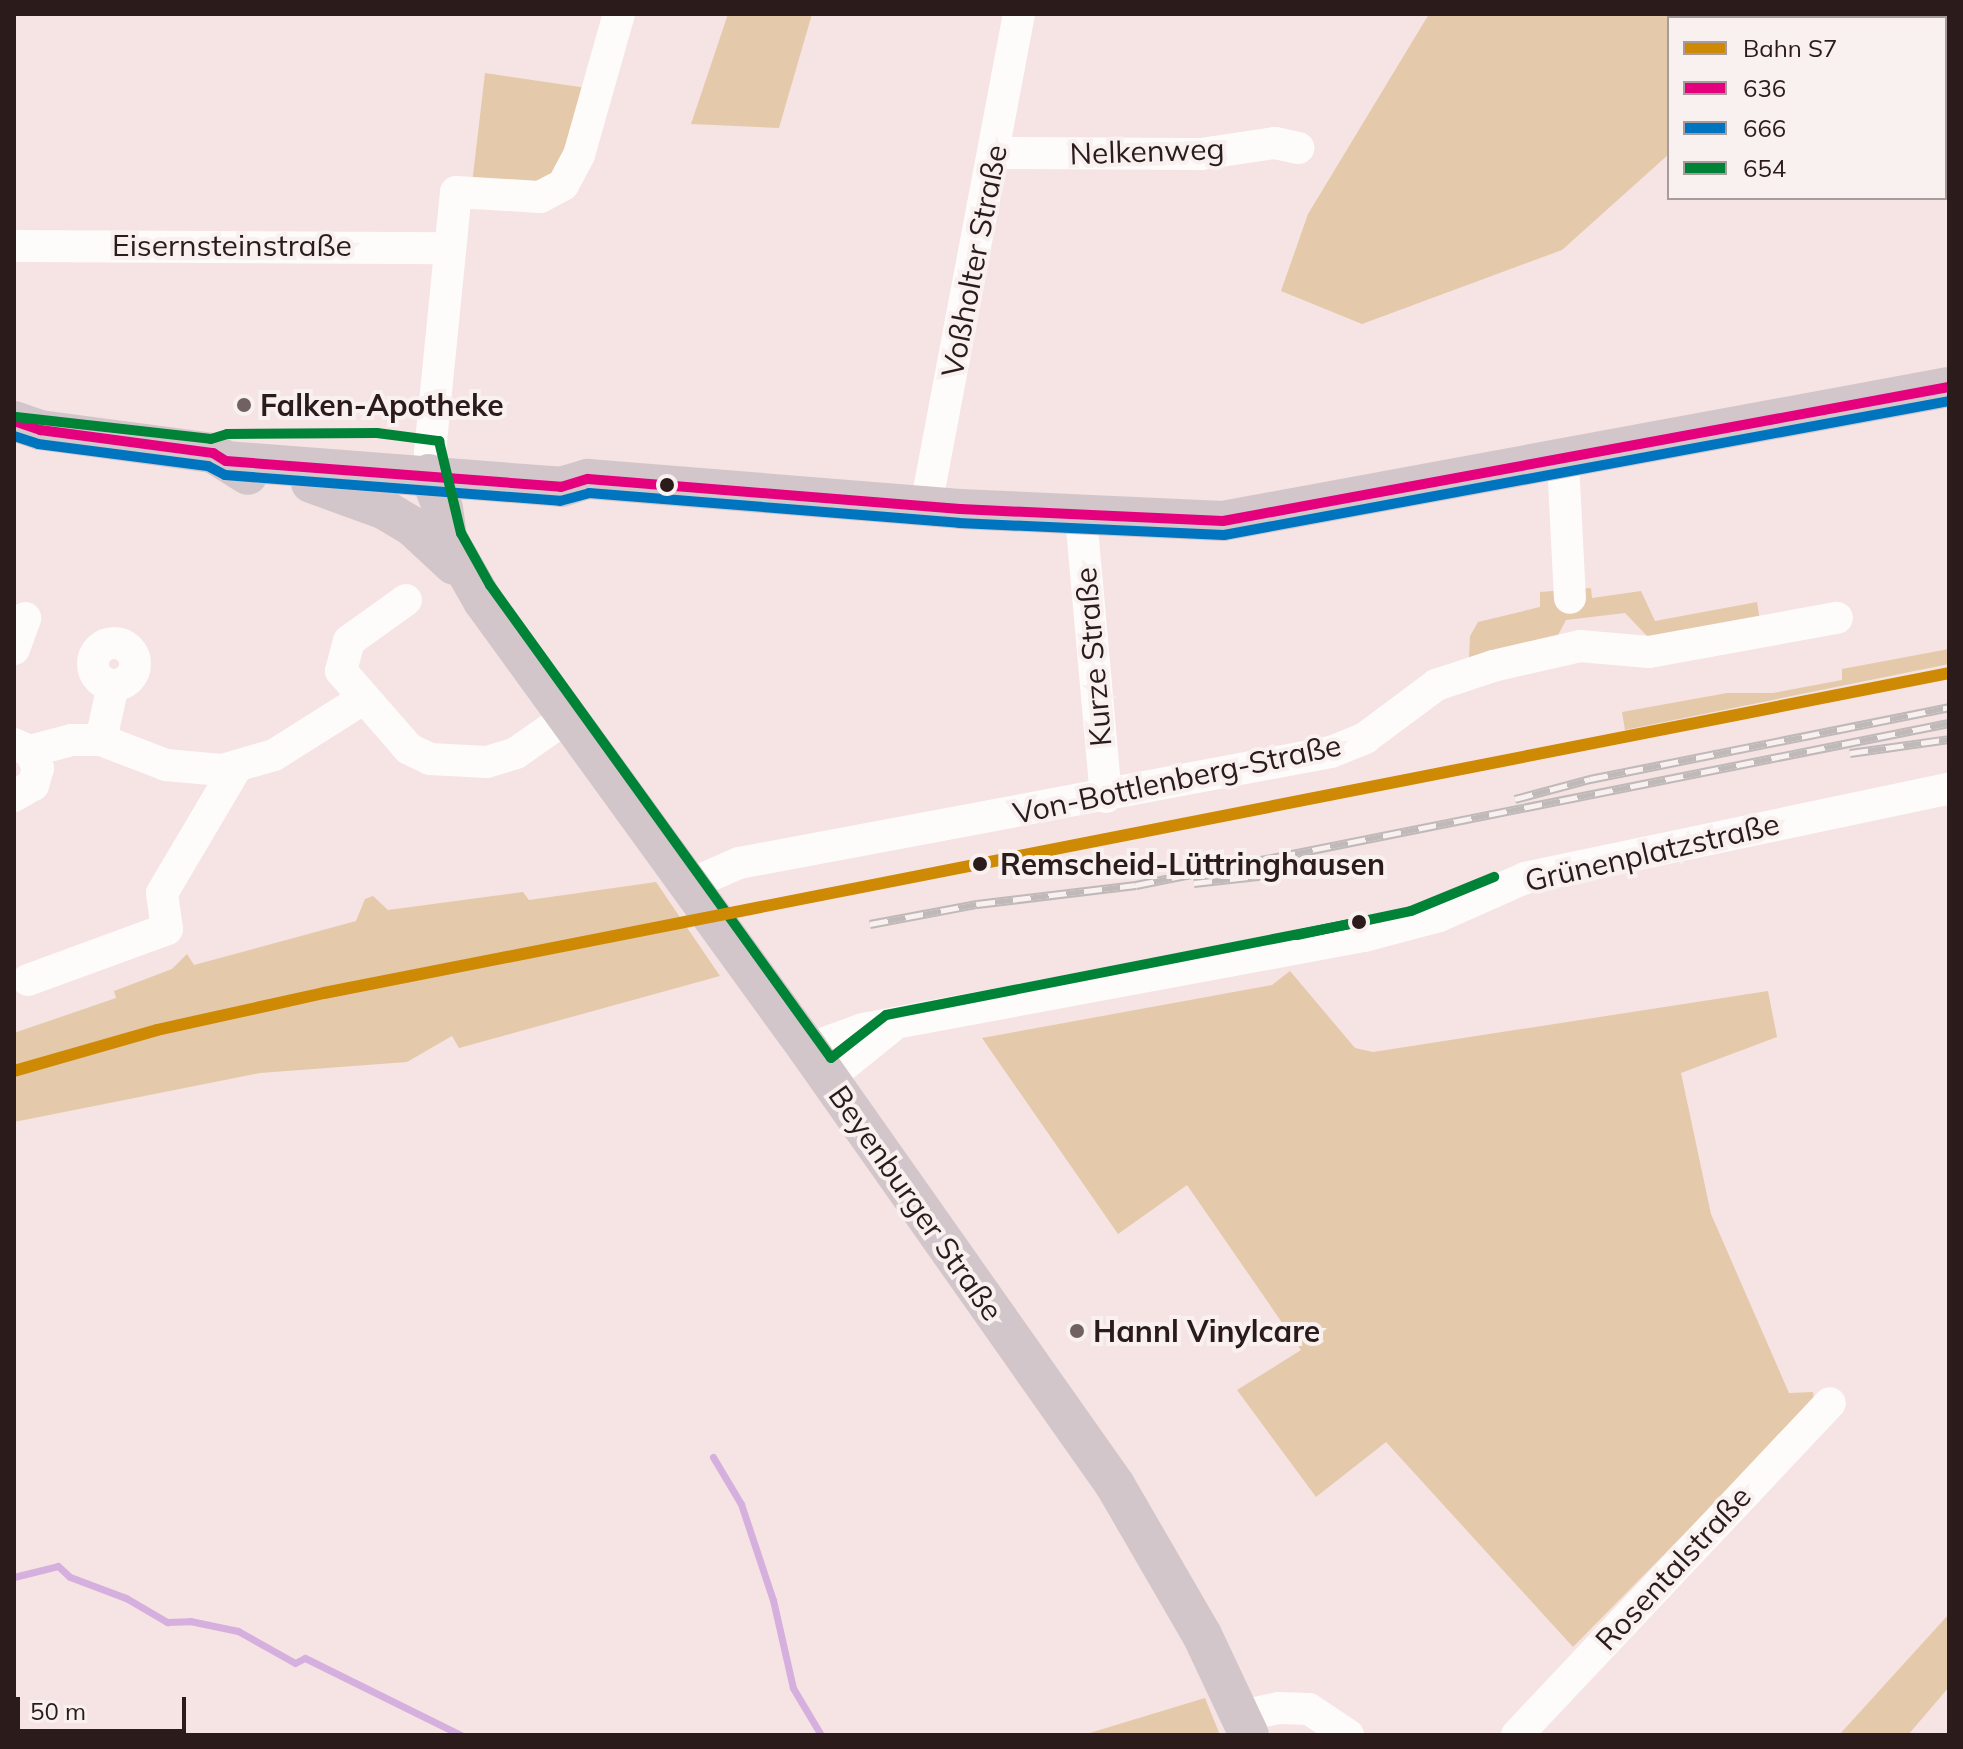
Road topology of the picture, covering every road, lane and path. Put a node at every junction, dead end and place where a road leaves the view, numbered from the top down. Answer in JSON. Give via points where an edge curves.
{"nodes":[{"id":1,"x":619,"y":14,"type":"edge"},
{"id":2,"x":1019,"y":14,"type":"edge"},
{"id":3,"x":1298,"y":148,"type":"dead end"},
{"id":4,"x":996,"y":153,"type":"junction"},
{"id":5,"x":14,"y":246,"type":"edge"},
{"id":6,"x":449,"y":248,"type":"junction"},
{"id":7,"x":1949,"y":387,"type":"edge"},
{"id":8,"x":23,"y":428,"type":"edge"},
{"id":9,"x":219,"y":457,"type":"junction"},
{"id":10,"x":1563,"y":461,"type":"junction"},
{"id":11,"x":429,"y":463,"type":"junction"},
{"id":12,"x":926,"y":506,"type":"junction"},
{"id":13,"x":1081,"y":517,"type":"junction"},
{"id":14,"x":430,"y":541,"type":"junction"},
{"id":15,"x":466,"y":575,"type":"junction"},
{"id":16,"x":1570,"y":598,"type":"dead end"},
{"id":17,"x":406,"y":600,"type":"dead end"},
{"id":18,"x":25,"y":618,"type":"dead end"},
{"id":19,"x":1837,"y":618,"type":"dead end"},
{"id":20,"x":14,"y":649,"type":"edge"},
{"id":21,"x":113,"y":685,"type":"dead end"},
{"id":22,"x":363,"y":699,"type":"junction"},
{"id":23,"x":566,"y":718,"type":"junction"},
{"id":24,"x":101,"y":740,"type":"junction"},
{"id":25,"x":22,"y":748,"type":"edge"},
{"id":26,"x":236,"y":768,"type":"junction"},
{"id":27,"x":1949,"y":789,"type":"edge"},
{"id":28,"x":14,"y":796,"type":"edge"},
{"id":29,"x":1106,"y":797,"type":"junction"},
{"id":30,"x":691,"y":884,"type":"junction"},
{"id":31,"x":28,"y":980,"type":"dead end"},
{"id":32,"x":818,"y":1063,"type":"junction"},
{"id":33,"x":1830,"y":1403,"type":"dead end"},
{"id":34,"x":1245,"y":1726,"type":"edge"},
{"id":35,"x":1348,"y":1735,"type":"edge"},
{"id":36,"x":1517,"y":1735,"type":"edge"}],
"edges":[{"from":1,"to":6,"type":"street","via":[[579,155],[563,185],[550,194],[527,198],[456,192]]},
{"from":2,"to":4,"type":"street","name":"Voßholter Straße"},
{"from":3,"to":4,"type":"street","name":"Nelkenweg","via":[[1275,143],[1201,154]]},
{"from":4,"to":12,"type":"street","name":"Voßholter Straße"},
{"from":5,"to":6,"type":"street","name":"Eisernsteinstraße"},
{"from":6,"to":11,"type":"street"},
{"from":7,"to":10,"type":"main road"},
{"from":8,"to":9,"type":"main road"},
{"from":9,"to":11,"type":"main road"},
{"from":9,"to":14,"type":"main road","via":[[243,474],[327,485],[359,497]]},
{"from":10,"to":13,"type":"main road","via":[[1223,521]]},
{"from":10,"to":16,"type":"street"},
{"from":11,"to":12,"type":"main road","via":[[562,465],[588,479]]},
{"from":11,"to":14,"type":"main road","via":[[417,502]]},
{"from":11,"to":15,"type":"main road","via":[[447,538]]},
{"from":12,"to":13,"type":"main road"},
{"from":13,"to":29,"type":"street","name":"Kurze Straße"},
{"from":14,"to":15,"type":"main road"},
{"from":15,"to":23,"type":"main road","name":"Beyenburger Straße"},
{"from":17,"to":22,"type":"street","via":[[349,641],[341,671]]},
{"from":18,"to":20,"type":"street"},
{"from":19,"to":29,"type":"street","name":"Von-Bottlenberg-Straße","via":[[1649,652],[1580,646],[1458,674],[1365,738],[1331,752]]},
{"from":21,"to":24,"type":"street"},
{"from":22,"to":23,"type":"street","via":[[409,749],[457,763],[487,762],[516,753]]},
{"from":22,"to":26,"type":"street","via":[[274,755]]},
{"from":23,"to":30,"type":"main road","name":"Beyenburger Straße"},
{"from":24,"to":25,"type":"street"},
{"from":24,"to":26,"type":"street","via":[[192,770]]},
{"from":25,"to":28,"type":"street","via":[[38,768],[35,780]]},
{"from":26,"to":31,"type":"street","via":[[162,893],[160,909],[167,929]]},
{"from":27,"to":32,"type":"street","name":"Grünenplatzstraße","via":[[1525,878],[1439,916],[1364,936],[850,1032]]},
{"from":29,"to":30,"type":"street","name":"Von-Bottlenberg-Straße","via":[[739,863]]},
{"from":30,"to":32,"type":"main road","name":"Beyenburger Straße"},
{"from":32,"to":34,"type":"main road","name":"Beyenburger Straße","via":[[1115,1485],[1202,1635]]},
{"from":33,"to":36,"type":"street","name":"Rosentalstraße"},
{"from":34,"to":35,"type":"street","via":[[1278,1708],[1309,1709]]}]}
